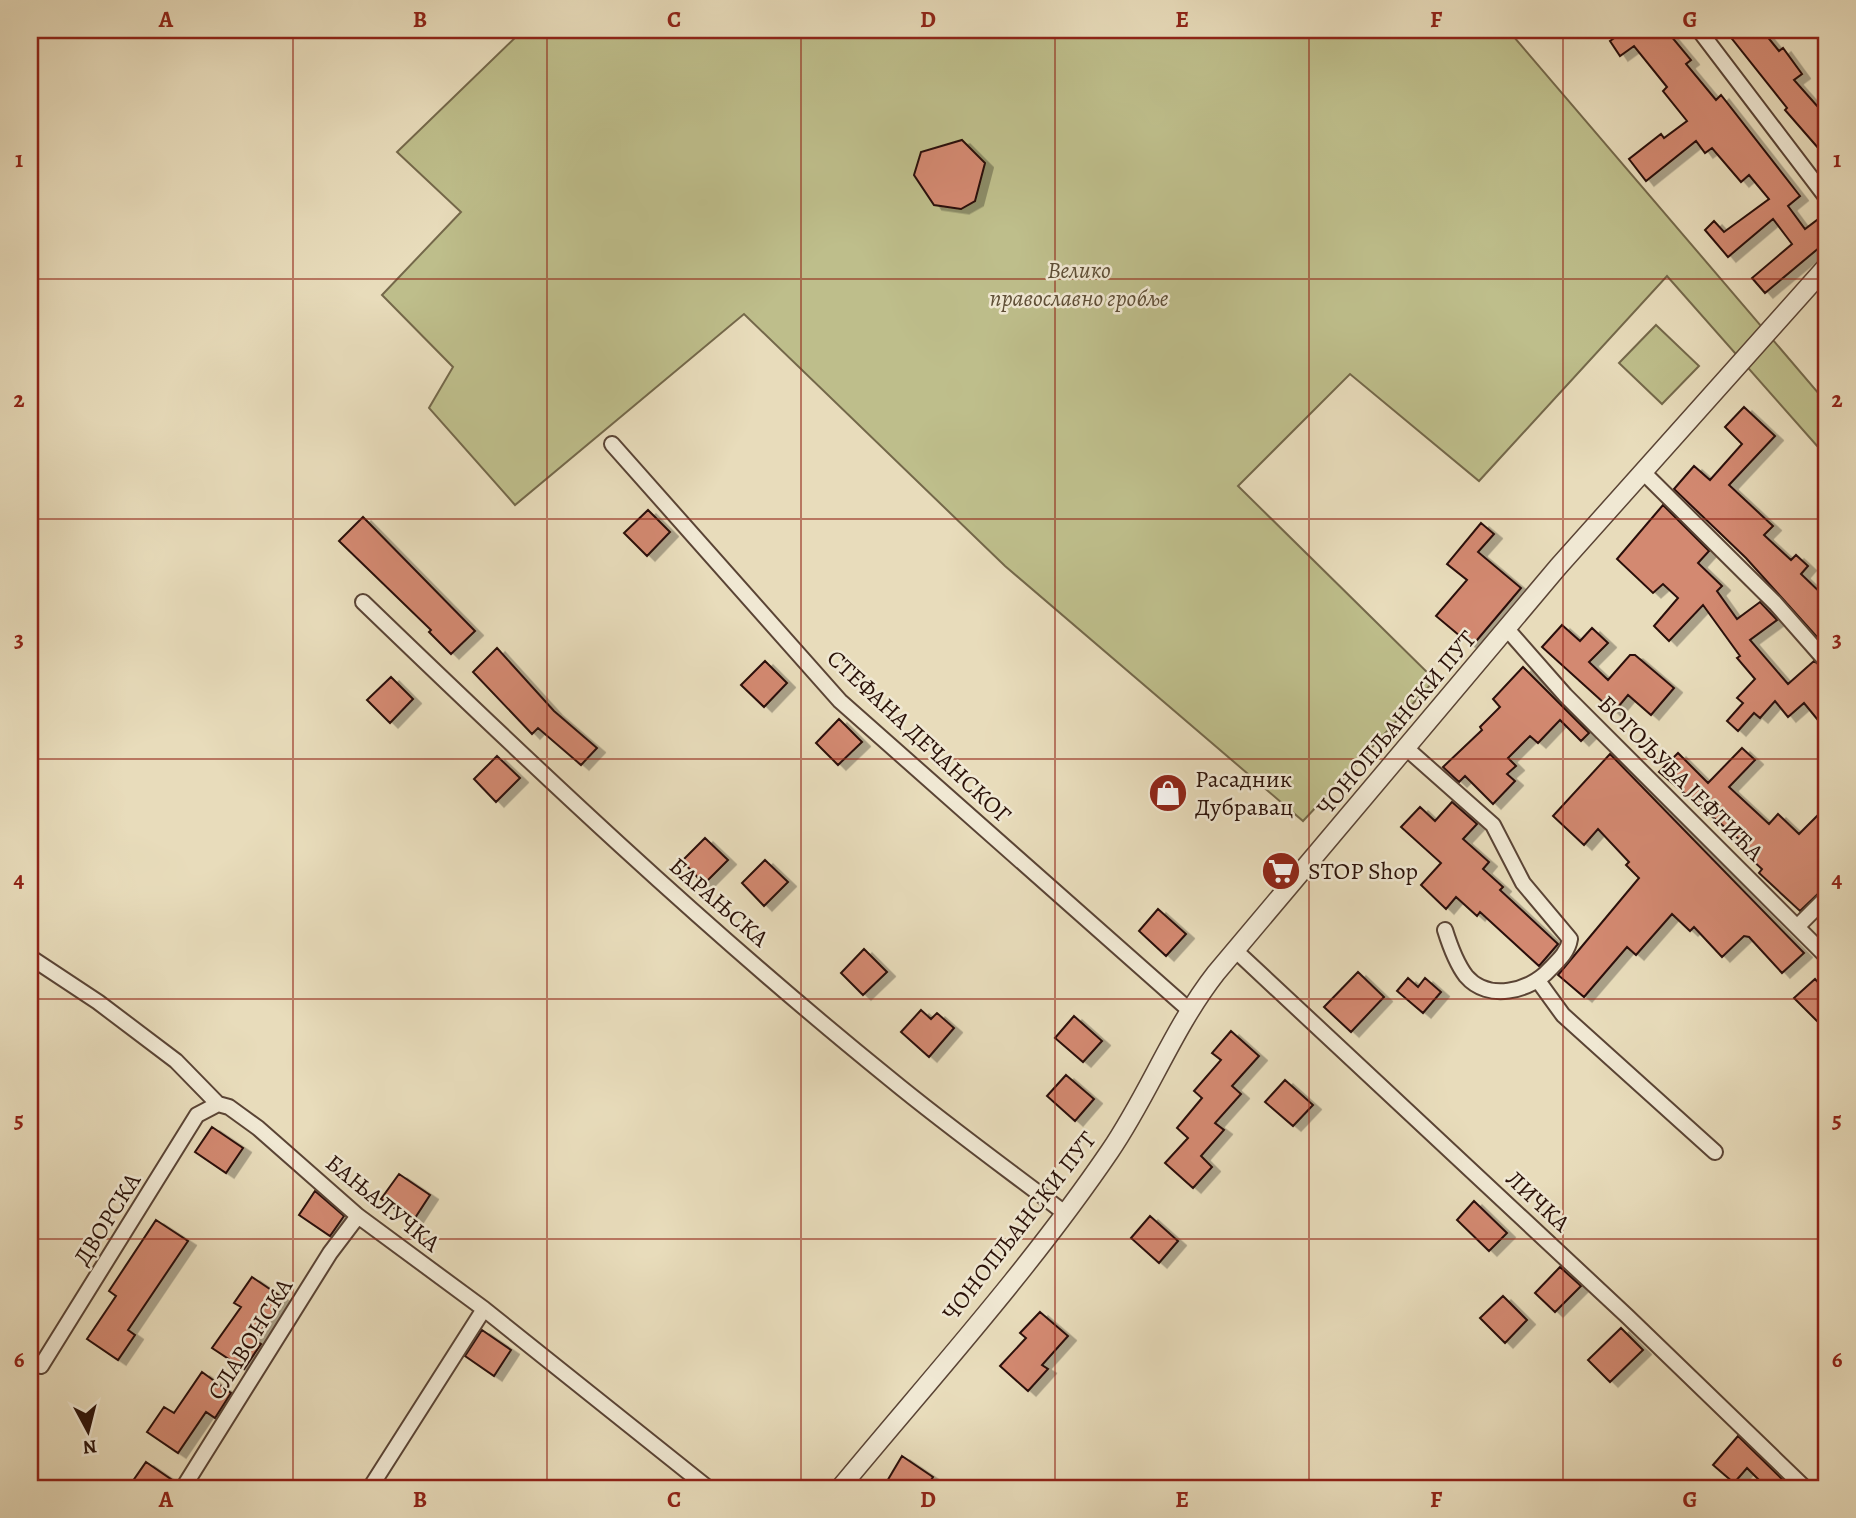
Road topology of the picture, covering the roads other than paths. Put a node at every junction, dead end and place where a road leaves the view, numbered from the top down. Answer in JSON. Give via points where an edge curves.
{"nodes":[{"id":1,"x":1699,"y":30,"type":"edge"},
{"id":2,"x":1826,"y":197,"type":"edge"},
{"id":3,"x":1826,"y":267,"type":"edge"},
{"id":4,"x":612,"y":444,"type":"dead end"},
{"id":5,"x":1644,"y":473,"type":"junction"},
{"id":6,"x":363,"y":602,"type":"dead end"},
{"id":7,"x":1507,"y":629,"type":"junction"},
{"id":8,"x":1826,"y":661,"type":"edge"},
{"id":9,"x":1406,"y":748,"type":"junction"},
{"id":10,"x":1826,"y":898,"type":"edge"},
{"id":11,"x":1797,"y":927,"type":"junction"},
{"id":12,"x":1445,"y":930,"type":"dead end"},
{"id":13,"x":1236,"y":951,"type":"junction"},
{"id":14,"x":1826,"y":956,"type":"edge"},
{"id":15,"x":30,"y":957,"type":"edge"},
{"id":16,"x":1539,"y":982,"type":"junction"},
{"id":17,"x":1188,"y":1009,"type":"junction"},
{"id":18,"x":218,"y":1104,"type":"junction"},
{"id":19,"x":1715,"y":1152,"type":"dead end"},
{"id":20,"x":1066,"y":1214,"type":"junction"},
{"id":21,"x":358,"y":1216,"type":"junction"},
{"id":22,"x":484,"y":1309,"type":"junction"},
{"id":23,"x":41,"y":1366,"type":"dead end"},
{"id":24,"x":183,"y":1488,"type":"edge"},
{"id":25,"x":370,"y":1488,"type":"edge"},
{"id":26,"x":708,"y":1488,"type":"edge"},
{"id":27,"x":840,"y":1488,"type":"edge"},
{"id":28,"x":1805,"y":1488,"type":"edge"}],
"edges":[{"from":1,"to":2,"type":"street"},
{"from":3,"to":5,"type":"street","name":"ЧОНОПЉАНСКИ ПУТ"},
{"from":4,"to":17,"type":"street","name":"СТЕФАНА ДЕЧАНСКОГ","via":[[840,701]]},
{"from":5,"to":7,"type":"street","name":"ЧОНОПЉАНСКИ ПУТ"},
{"from":5,"to":8,"type":"street","via":[[1775,603]]},
{"from":6,"to":20,"type":"street","name":"БАРАЊСКА","via":[[515,749],[718,932],[890,1079]]},
{"from":7,"to":9,"type":"street","name":"ЧОНОПЉАНСКИ ПУТ"},
{"from":7,"to":11,"type":"street","name":"БОГОЉУБА ЈЕФТИЋА","via":[[1565,695]]},
{"from":9,"to":13,"type":"street","name":"ЧОНОПЉАНСКИ ПУТ"},
{"from":9,"to":16,"type":"street","via":[[1493,825],[1523,883],[1570,939],[1569,949]]},
{"from":10,"to":11,"type":"street"},
{"from":11,"to":14,"type":"street","name":"БОГОЉУБА ЈЕФТИЋА"},
{"from":12,"to":16,"type":"street","via":[[1467,977],[1499,991],[1524,989]]},
{"from":13,"to":17,"type":"street","name":"ЧОНОПЉАНСКИ ПУТ"},
{"from":13,"to":28,"type":"street","name":"ЛИЧКА"},
{"from":15,"to":18,"type":"street","name":"БАЊАЛУЧКА","via":[[176,1061]]},
{"from":16,"to":19,"type":"street","via":[[1563,1015]]},
{"from":17,"to":20,"type":"street","name":"ЧОНОПЉАНСКИ ПУТ","via":[[1132,1116]]},
{"from":18,"to":21,"type":"street","name":"БАЊАЛУЧКА","via":[[258,1128]]},
{"from":18,"to":23,"type":"street","name":"ДВОРСКА","via":[[197,1115]]},
{"from":20,"to":27,"type":"street","name":"ЧОНОПЉАНСКИ ПУТ"},
{"from":21,"to":22,"type":"street","name":"БАЊАЛУЧКА"},
{"from":21,"to":24,"type":"street","name":"СЛАВОНСКА","via":[[330,1253]]},
{"from":22,"to":25,"type":"street"},
{"from":22,"to":26,"type":"street","name":"БАЊАЛУЧКА"}]}
